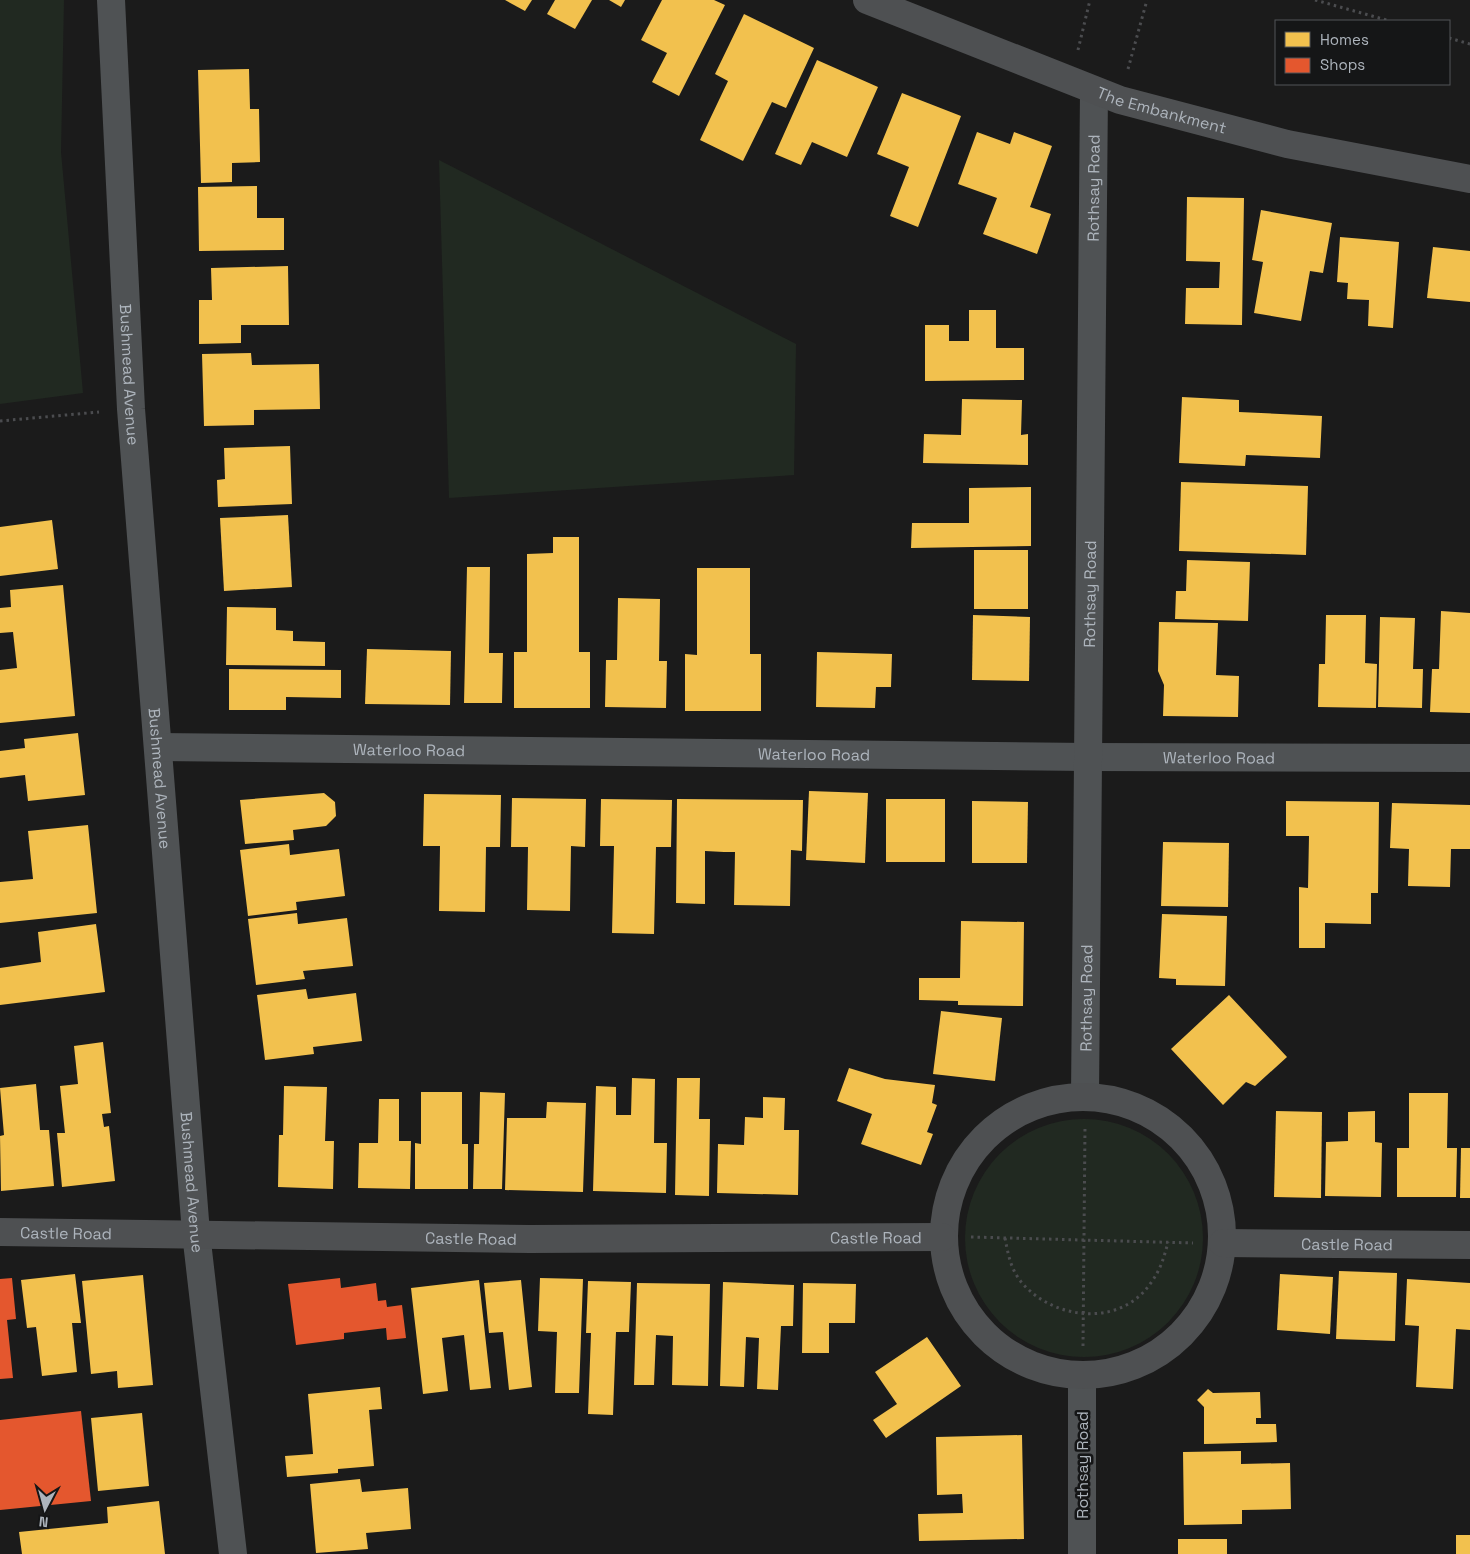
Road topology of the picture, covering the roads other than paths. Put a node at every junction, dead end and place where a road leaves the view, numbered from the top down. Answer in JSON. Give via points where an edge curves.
{"nodes":[{"id":1,"x":111,"y":0,"type":"edge"},
{"id":2,"x":867,"y":0,"type":"edge"},
{"id":3,"x":1082,"y":86,"type":"junction"},
{"id":4,"x":1470,"y":179,"type":"edge"},
{"id":5,"x":158,"y":747,"type":"junction"},
{"id":6,"x":1088,"y":757,"type":"junction"},
{"id":7,"x":1470,"y":758,"type":"edge"},
{"id":8,"x":1085,"y":1096,"type":"junction"},
{"id":9,"x":0,"y":1232,"type":"edge"},
{"id":10,"x":196,"y":1233,"type":"junction"},
{"id":11,"x":942,"y":1237,"type":"junction"},
{"id":12,"x":1223,"y":1243,"type":"junction"},
{"id":13,"x":1470,"y":1245,"type":"edge"},
{"id":14,"x":1082,"y":1377,"type":"junction"},
{"id":15,"x":233,"y":1554,"type":"edge"},
{"id":16,"x":1082,"y":1554,"type":"edge"}],
"edges":[{"from":1,"to":5,"type":"street","name":"Bushmead Avenue","via":[[130,409]]},
{"from":2,"to":3,"type":"street","name":"The Embankment"},
{"from":3,"to":4,"type":"street","name":"The Embankment","via":[[1120,100],[1287,144]]},
{"from":3,"to":6,"type":"street","name":"Rothsay Road"},
{"from":5,"to":6,"type":"street","name":"Waterloo Road"},
{"from":5,"to":10,"type":"street","name":"Bushmead Avenue"},
{"from":6,"to":7,"type":"street","name":"Waterloo Road"},
{"from":6,"to":8,"type":"street","name":"Rothsay Road"},
{"from":8,"to":11,"type":"street","via":[[1041,1103],[1001,1122],[970,1154],[949,1193]]},
{"from":8,"to":12,"type":"street","via":[[1130,1104],[1169,1125],[1200,1158],[1218,1199]]},
{"from":9,"to":10,"type":"street","name":"Castle Road"},
{"from":10,"to":11,"type":"street","name":"Castle Road","via":[[530,1239]]},
{"from":10,"to":15,"type":"street","name":"Bushmead Avenue"},
{"from":11,"to":14,"type":"street","via":[[949,1280],[970,1319],[1001,1350],[1040,1370]]},
{"from":12,"to":13,"type":"street","name":"Castle Road"},
{"from":12,"to":14,"type":"street","via":[[1215,1285],[1194,1322],[1164,1351],[1126,1370]]},
{"from":14,"to":16,"type":"street","name":"Rothsay Road"}]}
